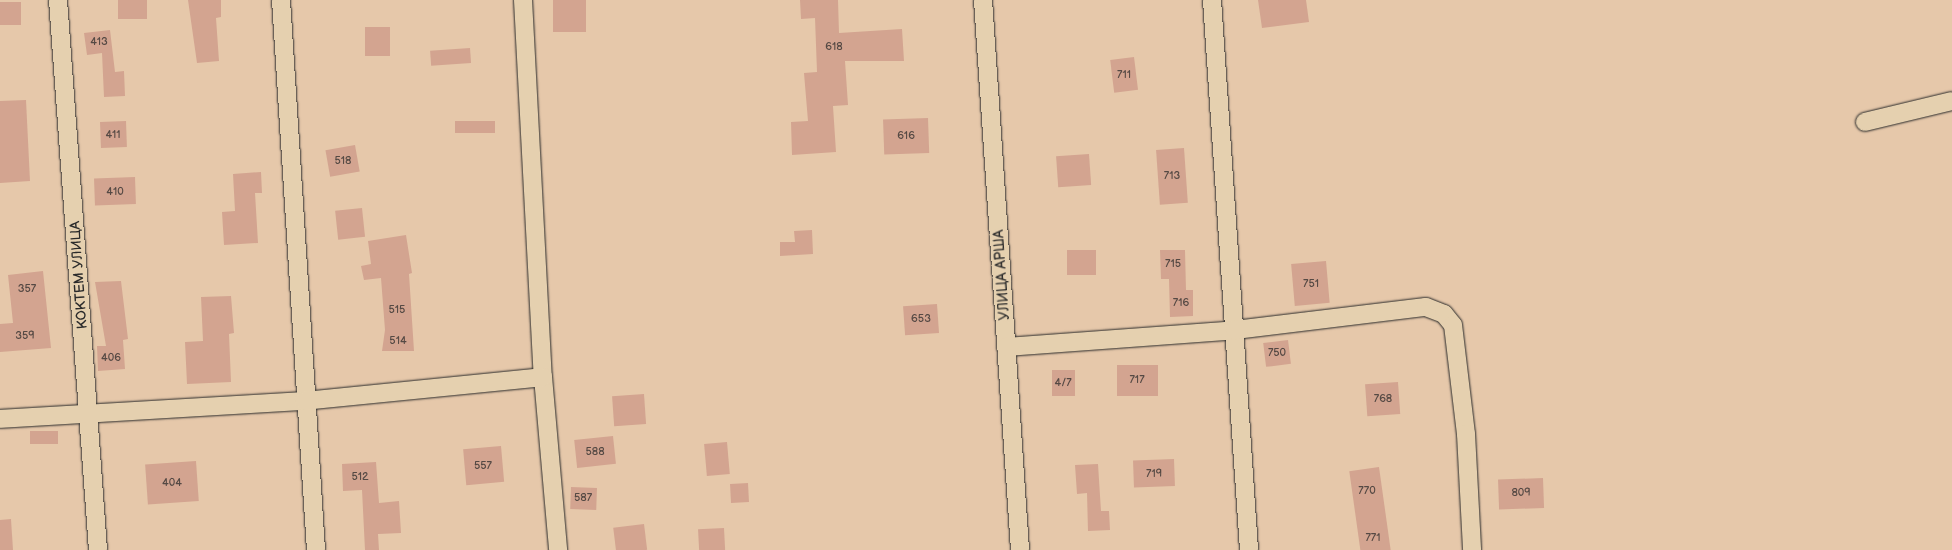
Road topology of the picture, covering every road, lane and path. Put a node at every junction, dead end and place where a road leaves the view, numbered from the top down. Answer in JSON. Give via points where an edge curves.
{"nodes":[{"id":1,"x":58,"y":0,"type":"edge"},
{"id":2,"x":281,"y":0,"type":"edge"},
{"id":3,"x":523,"y":0,"type":"edge"},
{"id":4,"x":983,"y":0,"type":"edge"},
{"id":5,"x":1212,"y":0,"type":"edge"},
{"id":6,"x":1952,"y":101,"type":"edge"},
{"id":7,"x":1865,"y":122,"type":"dead end"},
{"id":8,"x":1236,"y":330,"type":"junction"},
{"id":9,"x":1006,"y":347,"type":"junction"},
{"id":10,"x":543,"y":377,"type":"junction"},
{"id":11,"x":304,"y":401,"type":"junction"},
{"id":12,"x":89,"y":414,"type":"junction"},
{"id":13,"x":0,"y":419,"type":"edge"},
{"id":14,"x":98,"y":550,"type":"edge"},
{"id":15,"x":316,"y":550,"type":"edge"},
{"id":16,"x":558,"y":550,"type":"edge"},
{"id":17,"x":1020,"y":550,"type":"edge"},
{"id":18,"x":1250,"y":550,"type":"edge"},
{"id":19,"x":1472,"y":550,"type":"edge"}],
"edges":[{"from":1,"to":12,"type":"street","name":"КОКТЕМ УЛИЦА"},
{"from":2,"to":11,"type":"street"},
{"from":3,"to":10,"type":"street"},
{"from":4,"to":9,"type":"street","name":"УЛИЦА АРША"},
{"from":5,"to":8,"type":"street"},
{"from":6,"to":7,"type":"street"},
{"from":8,"to":9,"type":"street"},
{"from":8,"to":18,"type":"street"},
{"from":8,"to":19,"type":"street","via":[[1426,307],[1444,314],[1453,324],[1466,434]]},
{"from":9,"to":17,"type":"street","name":"УЛИЦА АРША"},
{"from":10,"to":11,"type":"street"},
{"from":10,"to":16,"type":"street"},
{"from":11,"to":12,"type":"street"},
{"from":11,"to":15,"type":"street"},
{"from":12,"to":13,"type":"street"},
{"from":12,"to":14,"type":"street","name":"КОКТЕМ УЛИЦА"}]}
